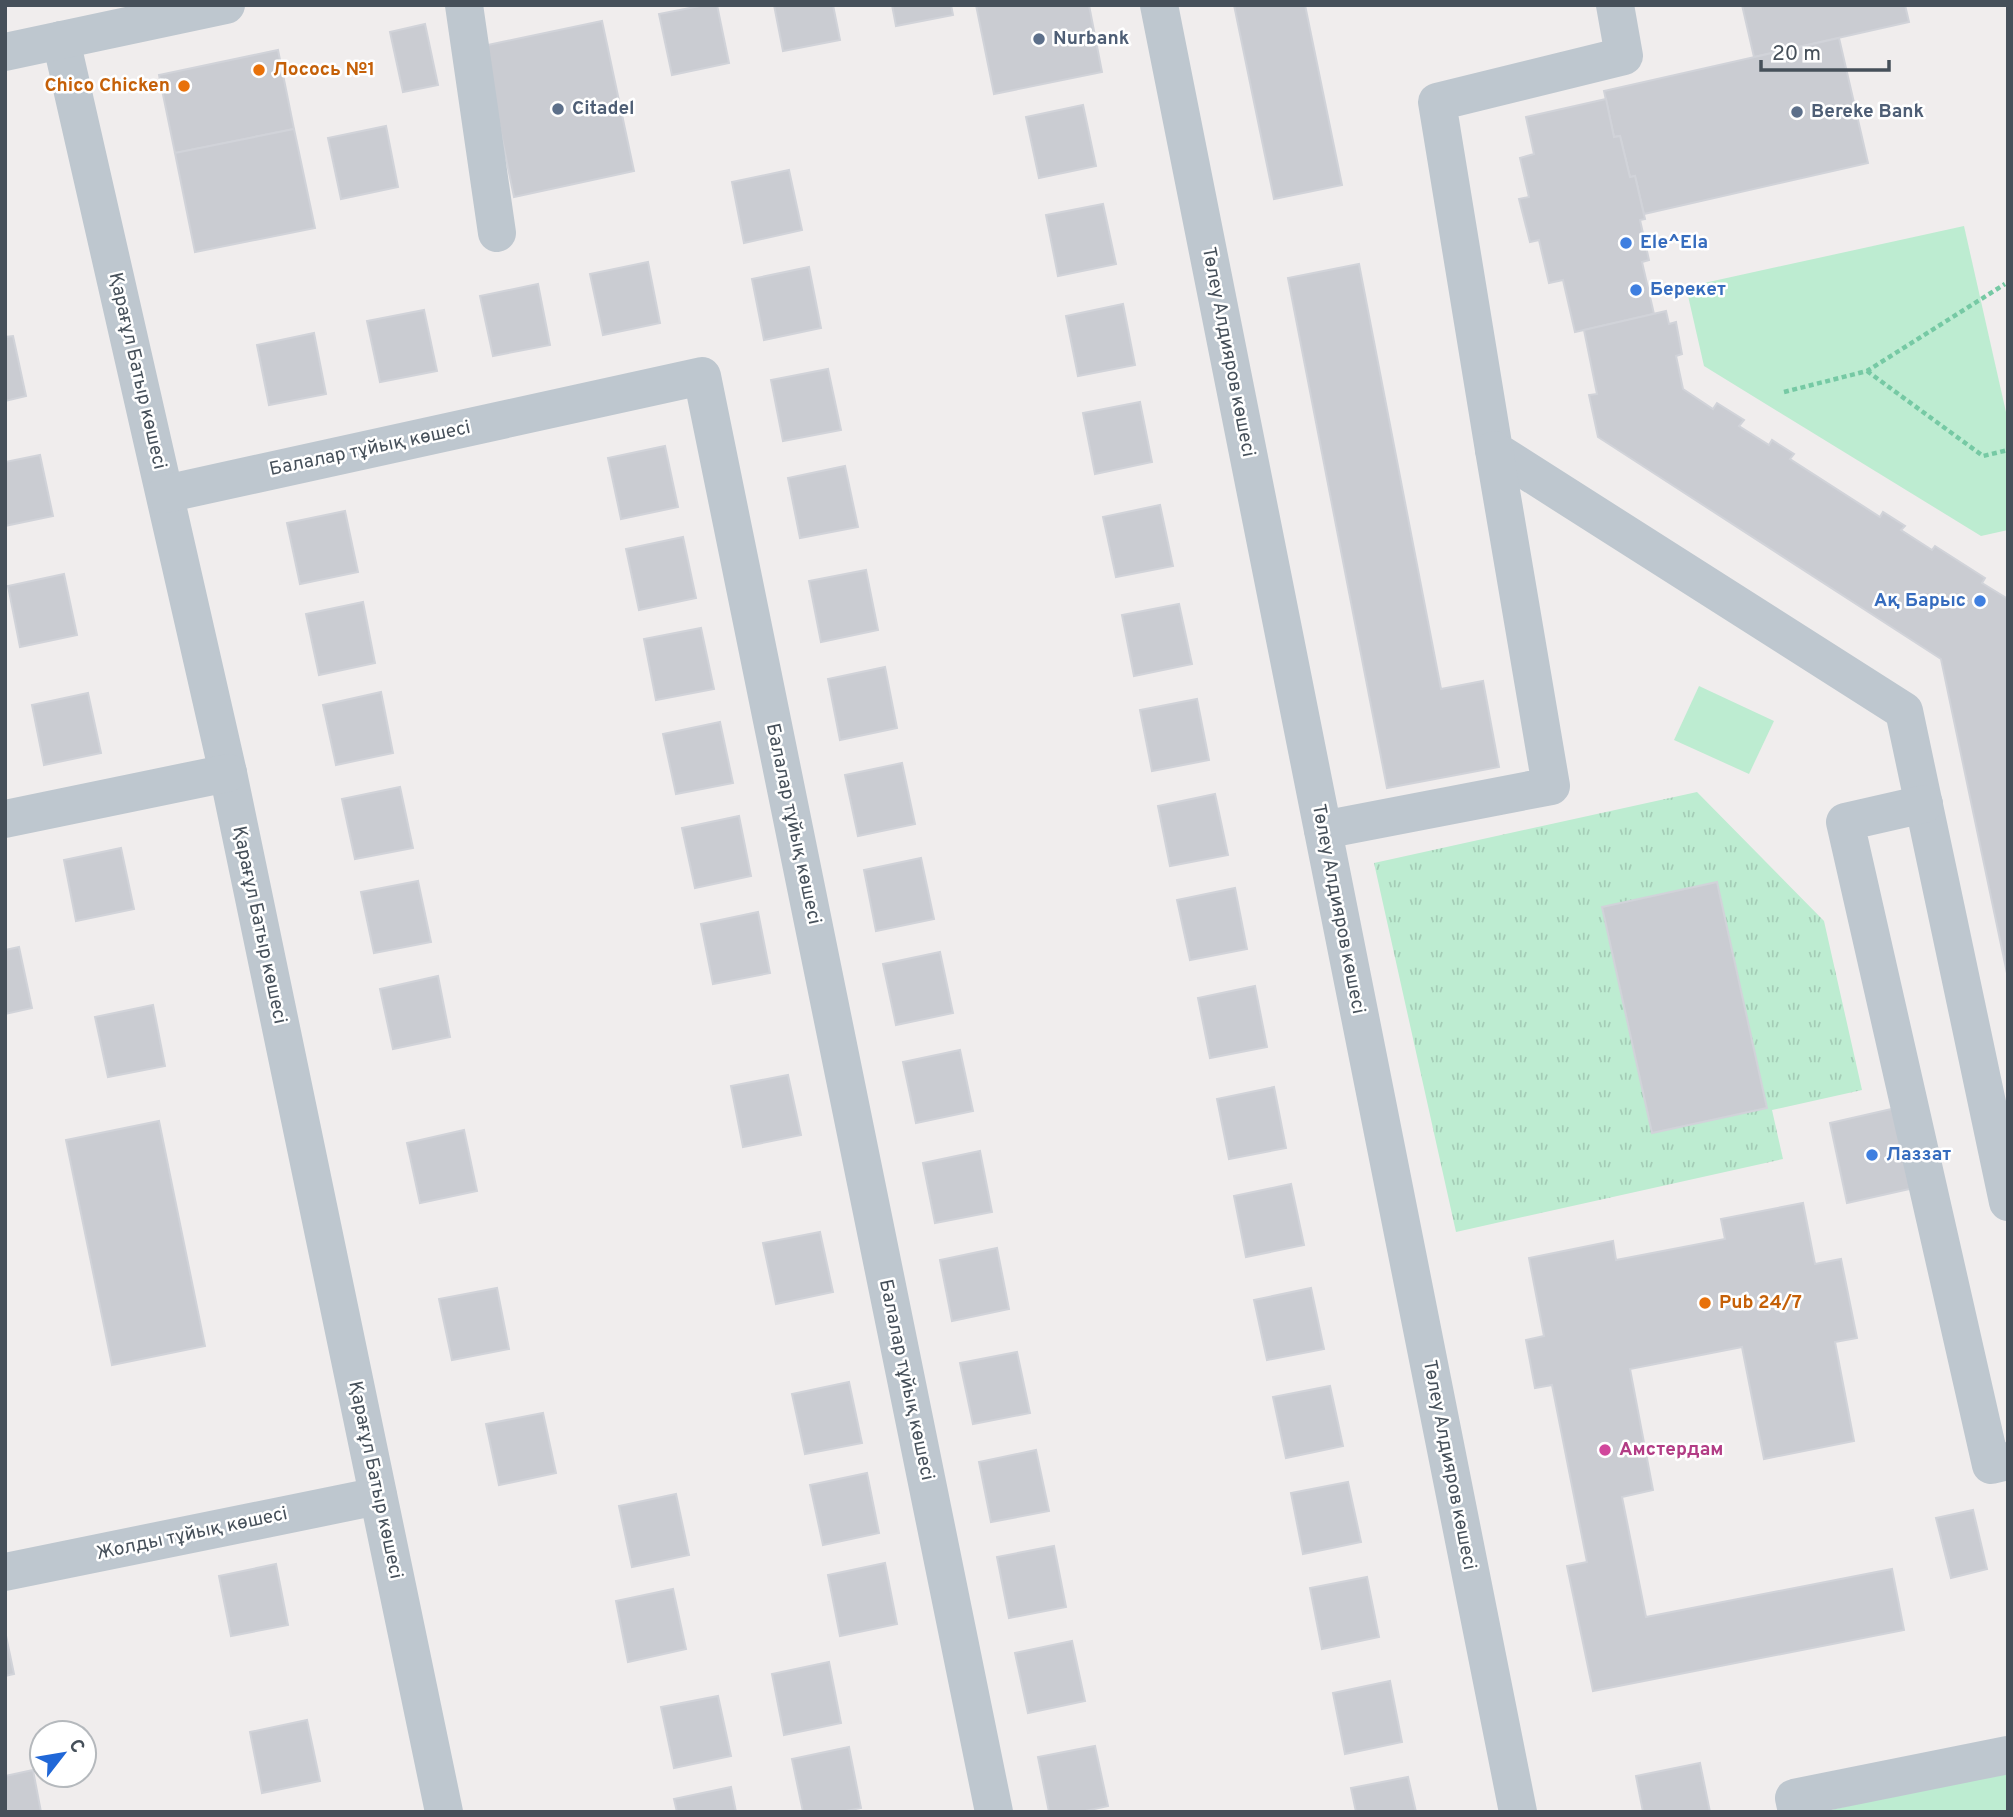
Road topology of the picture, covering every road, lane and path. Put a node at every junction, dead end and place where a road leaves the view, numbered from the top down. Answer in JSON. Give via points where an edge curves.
{"nodes":[{"id":1,"x":226,"y":5,"type":"edge"},
{"id":2,"x":464,"y":5,"type":"edge"},
{"id":3,"x":1159,"y":5,"type":"edge"},
{"id":4,"x":1615,"y":5,"type":"edge"},
{"id":5,"x":61,"y":40,"type":"junction"},
{"id":6,"x":5,"y":52,"type":"edge"},
{"id":7,"x":497,"y":233,"type":"dead end"},
{"id":8,"x":2005,"y":284,"type":"dead end"},
{"id":9,"x":1867,"y":371,"type":"junction"},
{"id":10,"x":1784,"y":393,"type":"dead end"},
{"id":11,"x":1494,"y":450,"type":"junction"},
{"id":12,"x":2008,"y":450,"type":"edge"},
{"id":13,"x":165,"y":494,"type":"junction"},
{"id":14,"x":228,"y":773,"type":"junction"},
{"id":15,"x":1924,"y":804,"type":"junction"},
{"id":16,"x":5,"y":819,"type":"edge"},
{"id":17,"x":1323,"y":830,"type":"junction"},
{"id":18,"x":2008,"y":1202,"type":"edge"},
{"id":19,"x":2008,"y":1461,"type":"edge"},
{"id":20,"x":378,"y":1496,"type":"junction"},
{"id":21,"x":5,"y":1572,"type":"edge"},
{"id":22,"x":2008,"y":1755,"type":"edge"},
{"id":23,"x":444,"y":1812,"type":"edge"},
{"id":24,"x":994,"y":1812,"type":"edge"},
{"id":25,"x":1518,"y":1812,"type":"edge"},
{"id":26,"x":1797,"y":1812,"type":"edge"}],
"edges":[{"from":1,"to":5,"type":"street"},
{"from":2,"to":7,"type":"street"},
{"from":3,"to":17,"type":"street","name":"Төлеу Алдияров көшесі"},
{"from":4,"to":11,"type":"street","via":[[1624,55],[1437,103]]},
{"from":5,"to":6,"type":"street"},
{"from":5,"to":13,"type":"street","name":"Қарағұл Батыр көшесі"},
{"from":8,"to":9,"type":"path"},
{"from":9,"to":10,"type":"path"},
{"from":9,"to":12,"type":"path","via":[[1983,456]]},
{"from":11,"to":15,"type":"street","via":[[1904,711]]},
{"from":11,"to":17,"type":"street","via":[[1551,786]]},
{"from":13,"to":14,"type":"street","name":"Қарағұл Батыр көшесі"},
{"from":13,"to":24,"type":"street","name":"Балалар тұйық көшесі","via":[[702,376]]},
{"from":14,"to":16,"type":"street"},
{"from":14,"to":20,"type":"street","name":"Қарағұл Батыр көшесі"},
{"from":15,"to":18,"type":"street"},
{"from":15,"to":19,"type":"street","via":[[1846,822],[1991,1465]]},
{"from":17,"to":25,"type":"street","name":"Төлеу Алдияров көшесі"},
{"from":20,"to":21,"type":"street","name":"Жолды тұйық көшесі"},
{"from":20,"to":23,"type":"street","name":"Қарағұл Батыр көшесі"},
{"from":22,"to":26,"type":"street","via":[[1794,1798]]}]}
